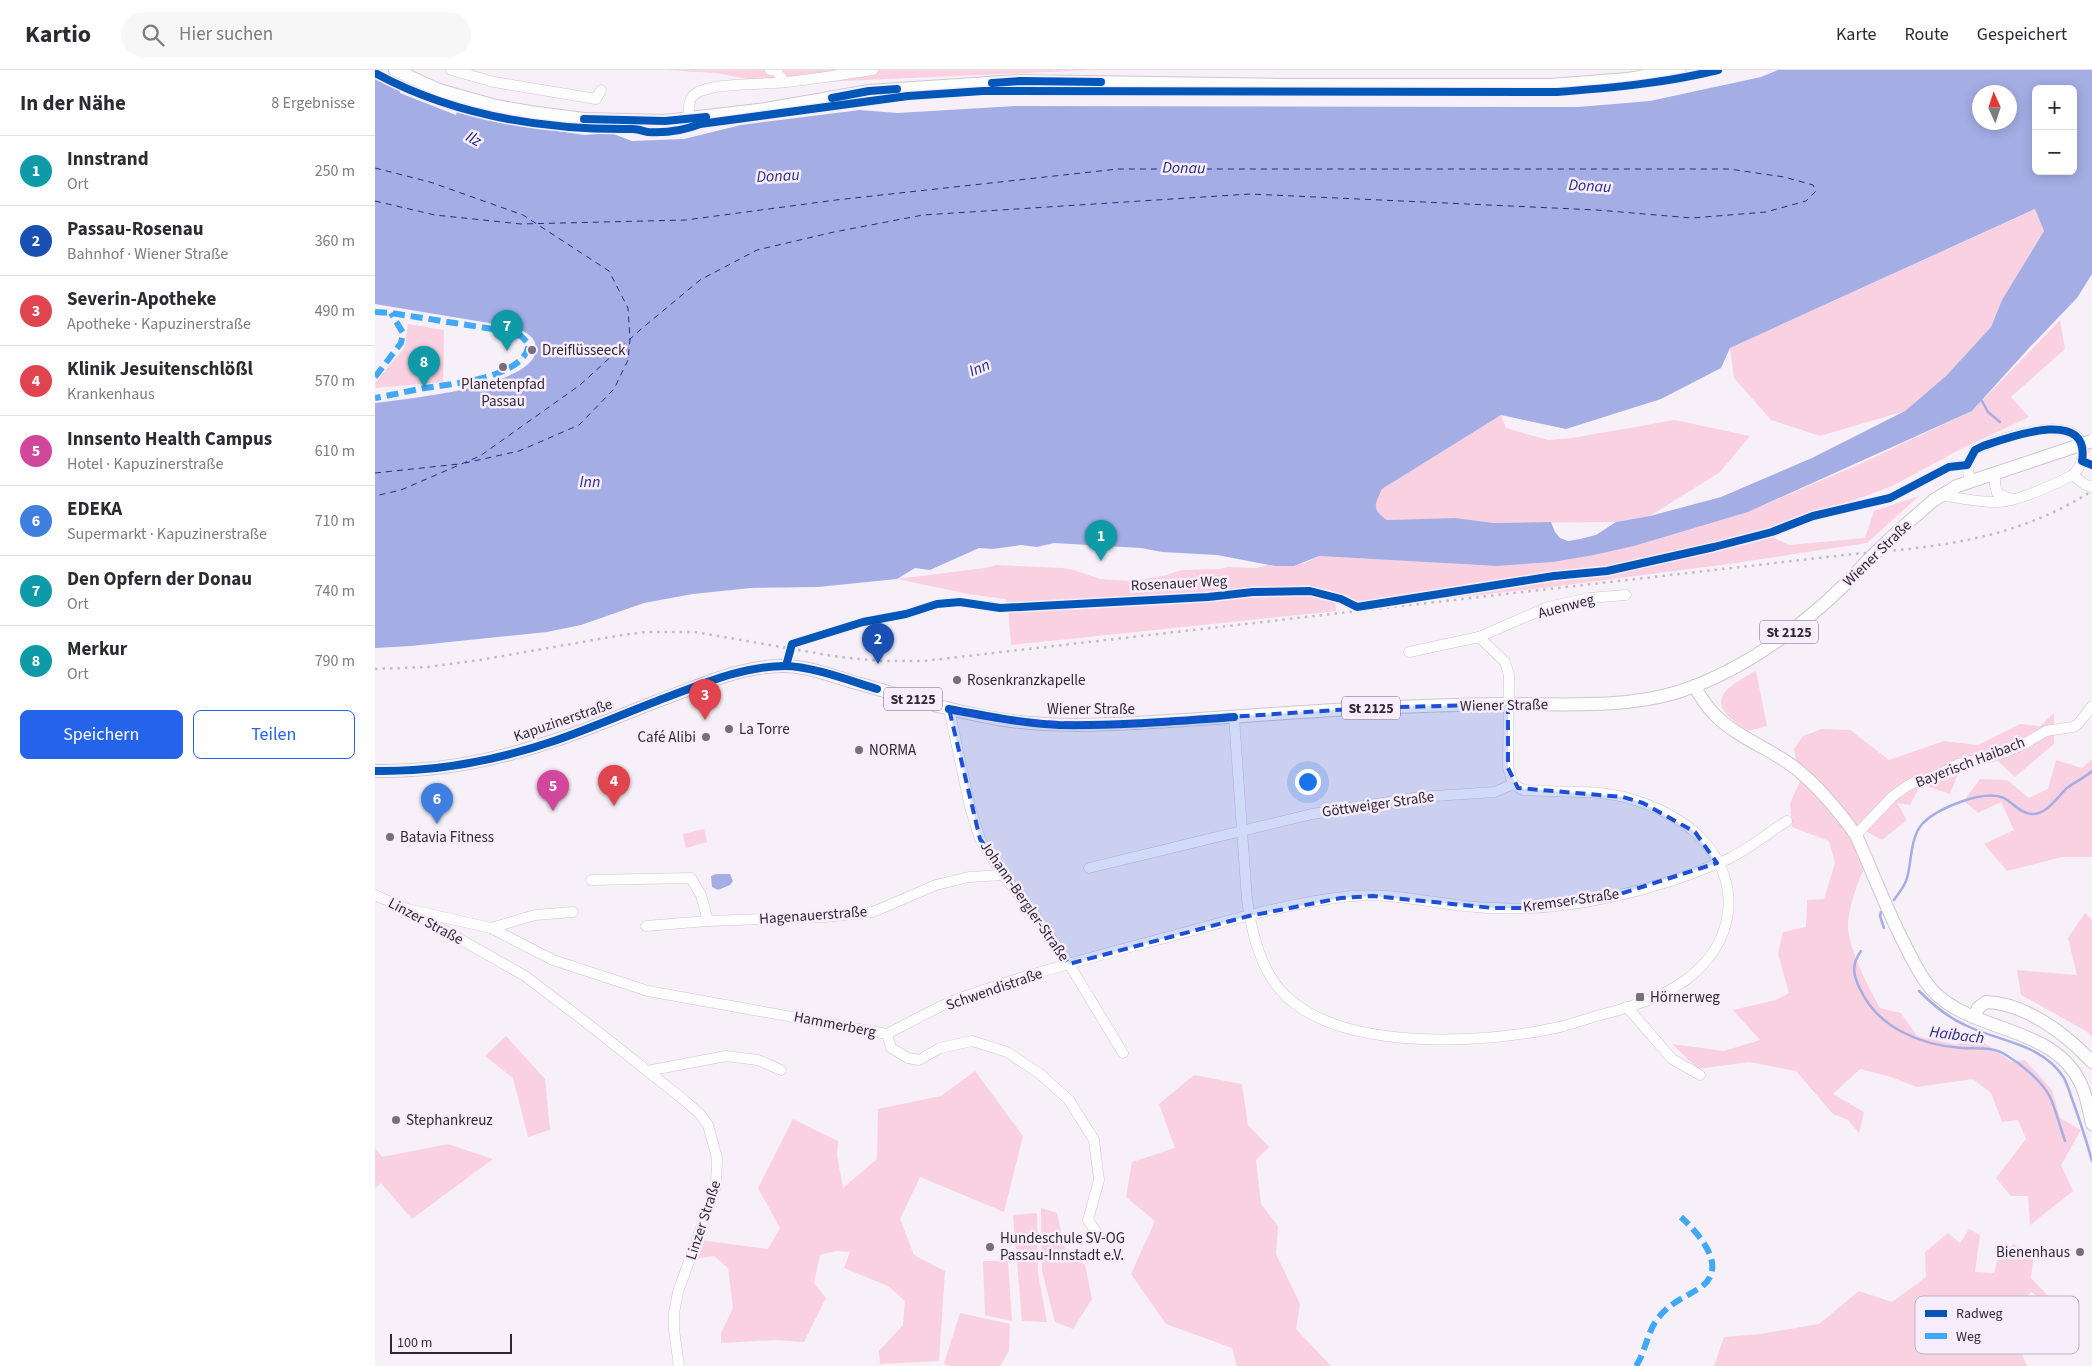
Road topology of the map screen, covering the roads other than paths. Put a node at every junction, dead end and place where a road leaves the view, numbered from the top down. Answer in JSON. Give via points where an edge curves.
{"nodes":[{"id":1,"x":395,"y":70,"type":"edge"},
{"id":2,"x":451,"y":70,"type":"edge"},
{"id":3,"x":770,"y":70,"type":"edge"},
{"id":4,"x":873,"y":70,"type":"edge"},
{"id":5,"x":1679,"y":70,"type":"edge"},
{"id":6,"x":785,"y":82,"type":"junction"},
{"id":7,"x":601,"y":90,"type":"dead end"},
{"id":8,"x":689,"y":119,"type":"junction"},
{"id":9,"x":2092,"y":441,"type":"edge"},
{"id":10,"x":1995,"y":473,"type":"junction"},
{"id":11,"x":2073,"y":475,"type":"junction"},
{"id":12,"x":1970,"y":481,"type":"junction"},
{"id":13,"x":2092,"y":487,"type":"edge"},
{"id":14,"x":1941,"y":495,"type":"junction"},
{"id":15,"x":2012,"y":500,"type":"junction"},
{"id":16,"x":1626,"y":595,"type":"dead end"},
{"id":17,"x":1479,"y":637,"type":"junction"},
{"id":18,"x":1409,"y":652,"type":"dead end"},
{"id":19,"x":726,"y":676,"type":"joint"},
{"id":20,"x":1695,"y":686,"type":"junction"},
{"id":21,"x":1509,"y":704,"type":"junction"},
{"id":22,"x":2092,"y":706,"type":"edge"},
{"id":23,"x":949,"y":709,"type":"junction"},
{"id":24,"x":1234,"y":717,"type":"junction"},
{"id":25,"x":375,"y":770,"type":"edge"},
{"id":26,"x":1513,"y":784,"type":"junction"},
{"id":27,"x":1787,"y":821,"type":"dead end"},
{"id":28,"x":1243,"y":830,"type":"junction"},
{"id":29,"x":1856,"y":835,"type":"junction"},
{"id":30,"x":1717,"y":863,"type":"junction"},
{"id":31,"x":1089,"y":868,"type":"dead end"},
{"id":32,"x":1003,"y":875,"type":"junction"},
{"id":33,"x":591,"y":880,"type":"dead end"},
{"id":34,"x":375,"y":894,"type":"edge"},
{"id":35,"x":407,"y":908,"type":"junction"},
{"id":36,"x":573,"y":912,"type":"dead end"},
{"id":37,"x":1249,"y":916,"type":"junction"},
{"id":38,"x":708,"y":921,"type":"junction"},
{"id":39,"x":646,"y":926,"type":"dead end"},
{"id":40,"x":491,"y":928,"type":"junction"},
{"id":41,"x":1069,"y":964,"type":"junction"},
{"id":42,"x":1627,"y":1007,"type":"junction"},
{"id":43,"x":1974,"y":1017,"type":"junction"},
{"id":44,"x":887,"y":1034,"type":"junction"},
{"id":45,"x":1123,"y":1053,"type":"dead end"},
{"id":46,"x":2092,"y":1062,"type":"edge"},
{"id":47,"x":781,"y":1070,"type":"dead end"},
{"id":48,"x":647,"y":1071,"type":"junction"},
{"id":49,"x":1700,"y":1075,"type":"dead end"},
{"id":50,"x":2092,"y":1124,"type":"edge"},
{"id":51,"x":1099,"y":1236,"type":"dead end"},
{"id":52,"x":679,"y":1366,"type":"edge"}],
"edges":[{"from":1,"to":8,"type":"main road","via":[[439,90],[530,112],[584,119]]},
{"from":2,"to":7,"type":"street","via":[[494,82],[597,99]]},
{"from":3,"to":6,"type":"street","via":[[776,71]]},
{"from":4,"to":6,"type":"street"},
{"from":5,"to":8,"type":"main road","via":[[1628,79],[1551,85],[1020,81],[869,91]]},
{"from":6,"to":8,"type":"street","via":[[712,88],[696,93],[689,103]]},
{"from":9,"to":10,"type":"main road","name":"Wiener Straße","number":"St 2125","bridge":true},
{"from":10,"to":12,"type":"main road","name":"Wiener Straße","number":"St 2125"},
{"from":10,"to":15,"type":"street","via":[[1997,493]]},
{"from":11,"to":12,"type":"street","via":[[2082,461],[2080,442],[2065,431],[2048,429],[2025,432],[1975,450],[1967,464]]},
{"from":11,"to":13,"type":"street"},
{"from":11,"to":15,"type":"street"},
{"from":12,"to":14,"type":"main road","name":"Wiener Straße","number":"St 2125"},
{"from":14,"to":15,"type":"street","via":[[1984,502]]},
{"from":14,"to":20,"type":"main road","name":"Wiener Straße","number":"St 2125","bridge":true,"via":[[1897,532],[1810,617],[1733,668]]},
{"from":16,"to":17,"type":"street","name":"Auenweg","via":[[1589,598],[1548,608]]},
{"from":17,"to":18,"type":"street","name":"Auenweg"},
{"from":17,"to":21,"type":"street","via":[[1505,662],[1509,675]]},
{"from":19,"to":23,"type":"main road","name":"Wiener Straße","number":"St 2125","via":[[786,666]]},
{"from":19,"to":25,"type":"main road","name":"Kapuzinerstraße","number":"St 2125","via":[[527,749],[450,765]]},
{"from":20,"to":21,"type":"main road","name":"Wiener Straße","number":"St 2125","via":[[1662,696],[1607,704]]},
{"from":20,"to":29,"type":"main road","via":[[1721,722],[1781,757],[1809,780]]},
{"from":21,"to":24,"type":"main road","name":"Wiener Straße","number":"St 2125","via":[[1369,708]]},
{"from":21,"to":26,"type":"street","via":[[1508,768]]},
{"from":22,"to":29,"type":"street","name":"Bayerisch Haibach","via":[[2073,727],[2046,731],[2006,752],[1958,764],[1931,779],[1907,786]]},
{"from":23,"to":24,"type":"main road","name":"Wiener Straße","number":"St 2125","via":[[1057,725]]},
{"from":23,"to":32,"type":"street","name":"Johann-Bergler-Straße","via":[[980,839]]},
{"from":24,"to":28,"type":"street"},
{"from":26,"to":28,"type":"street","name":"Göttweiger Straße","via":[[1502,790],[1483,793],[1420,797],[1312,814]]},
{"from":26,"to":30,"type":"street","via":[[1523,790],[1594,793],[1643,803],[1695,832]]},
{"from":27,"to":30,"type":"street","name":"Kremser Straße"},
{"from":28,"to":31,"type":"street"},
{"from":28,"to":37,"type":"street"},
{"from":29,"to":43,"type":"main road","via":[[1899,933],[1928,984],[1948,1003]]},
{"from":30,"to":37,"type":"street","name":"Kremser Straße","via":[[1620,894],[1551,906],[1493,908],[1364,896]]},
{"from":30,"to":42,"type":"street","via":[[1729,896],[1727,921],[1717,948],[1686,980]]},
{"from":32,"to":38,"type":"street","name":"Hagenauerstraße","via":[[969,877],[936,885],[873,912]]},
{"from":32,"to":41,"type":"street","name":"Johann-Bergler-Straße"},
{"from":33,"to":38,"type":"street","via":[[691,878],[701,895]]},
{"from":34,"to":35,"type":"street","name":"Linzer Straße"},
{"from":35,"to":40,"type":"street","name":"Hammerberg"},
{"from":35,"to":48,"type":"street","name":"Linzer Straße","via":[[525,976]]},
{"from":36,"to":40,"type":"street","name":"Hammerberg","via":[[535,916]]},
{"from":37,"to":41,"type":"street","name":"Schwendistraße"},
{"from":37,"to":42,"type":"street","via":[[1260,953],[1279,989],[1311,1014],[1359,1032],[1425,1038],[1477,1038],[1555,1028]]},
{"from":38,"to":39,"type":"street","name":"Hagenauerstraße"},
{"from":40,"to":44,"type":"street","name":"Hammerberg","via":[[553,960],[648,990]]},
{"from":41,"to":44,"type":"street","name":"Schwendistraße","via":[[947,1003]]},
{"from":41,"to":45,"type":"street","name":"Johann-Bergler-Straße"},
{"from":42,"to":49,"type":"street","via":[[1672,1059]]},
{"from":43,"to":46,"type":"main road","via":[[1986,1002],[2028,1012]]},
{"from":43,"to":50,"type":"main road","via":[[2027,1036],[2069,1065],[2081,1084]]},
{"from":44,"to":51,"type":"street","name":"Hammerberg","via":[[891,1048],[919,1060],[940,1048],[971,1041],[1007,1052],[1040,1074],[1069,1100],[1094,1140],[1099,1180],[1088,1220]]},
{"from":47,"to":48,"type":"street","via":[[758,1060],[726,1056]]},
{"from":48,"to":52,"type":"street","name":"Linzer Straße","via":[[701,1114],[708,1125],[717,1158],[716,1186],[678,1292],[674,1313]]}]}
